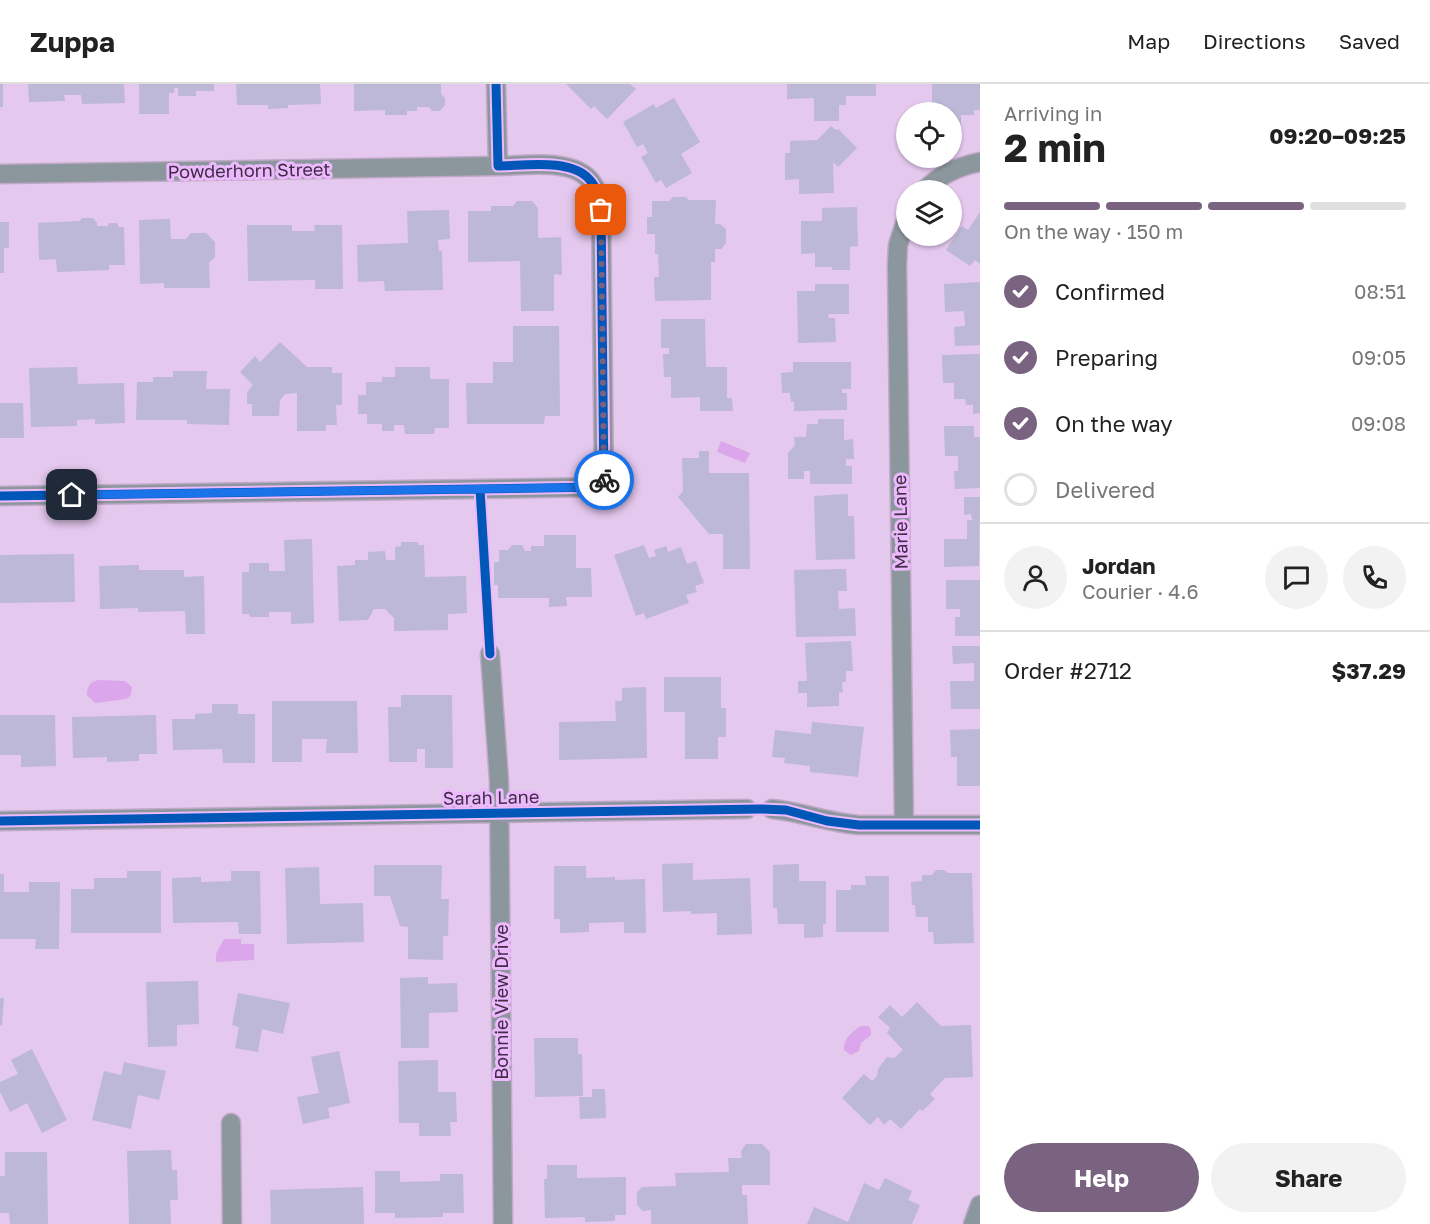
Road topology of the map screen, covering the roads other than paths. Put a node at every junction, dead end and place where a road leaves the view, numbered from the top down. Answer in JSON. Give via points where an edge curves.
{"nodes":[{"id":1,"x":496,"y":84,"type":"edge"},
{"id":2,"x":980,"y":162,"type":"edge"},
{"id":3,"x":498,"y":166,"type":"junction"},
{"id":4,"x":0,"y":174,"type":"edge"},
{"id":5,"x":937,"y":180,"type":"edge"},
{"id":6,"x":898,"y":246,"type":"edge"},
{"id":7,"x":0,"y":496,"type":"edge"},
{"id":8,"x":490,"y":654,"type":"dead end"},
{"id":9,"x":747,"y":809,"type":"dead end"},
{"id":10,"x":772,"y":809,"type":"dead end"},
{"id":11,"x":499,"y":813,"type":"junction"},
{"id":12,"x":0,"y":821,"type":"edge"},
{"id":13,"x":904,"y":825,"type":"junction"},
{"id":14,"x":980,"y":825,"type":"edge"},
{"id":15,"x":231,"y":1123,"type":"dead end"},
{"id":16,"x":980,"y":1205,"type":"edge"},
{"id":17,"x":232,"y":1224,"type":"edge"},
{"id":18,"x":503,"y":1224,"type":"edge"},
{"id":19,"x":973,"y":1224,"type":"edge"}],
"edges":[{"from":1,"to":3,"type":"street"},
{"from":2,"to":5,"type":"street"},
{"from":3,"to":4,"type":"street","name":"Powderhorn Street"},
{"from":3,"to":7,"type":"street","name":"Powderhorn Street","via":[[569,168],[580,172],[596,189],[601,210],[604,487]]},
{"from":6,"to":13,"type":"street","name":"Marie Lane"},
{"from":8,"to":11,"type":"street","name":"Bonnie View Drive"},
{"from":9,"to":11,"type":"street","name":"Sarah Lane"},
{"from":10,"to":13,"type":"street","via":[[842,824]]},
{"from":11,"to":12,"type":"street","name":"Sarah Lane"},
{"from":11,"to":18,"type":"street","name":"Bonnie View Drive"},
{"from":13,"to":14,"type":"street"},
{"from":15,"to":17,"type":"street"},
{"from":16,"to":19,"type":"street"}]}
